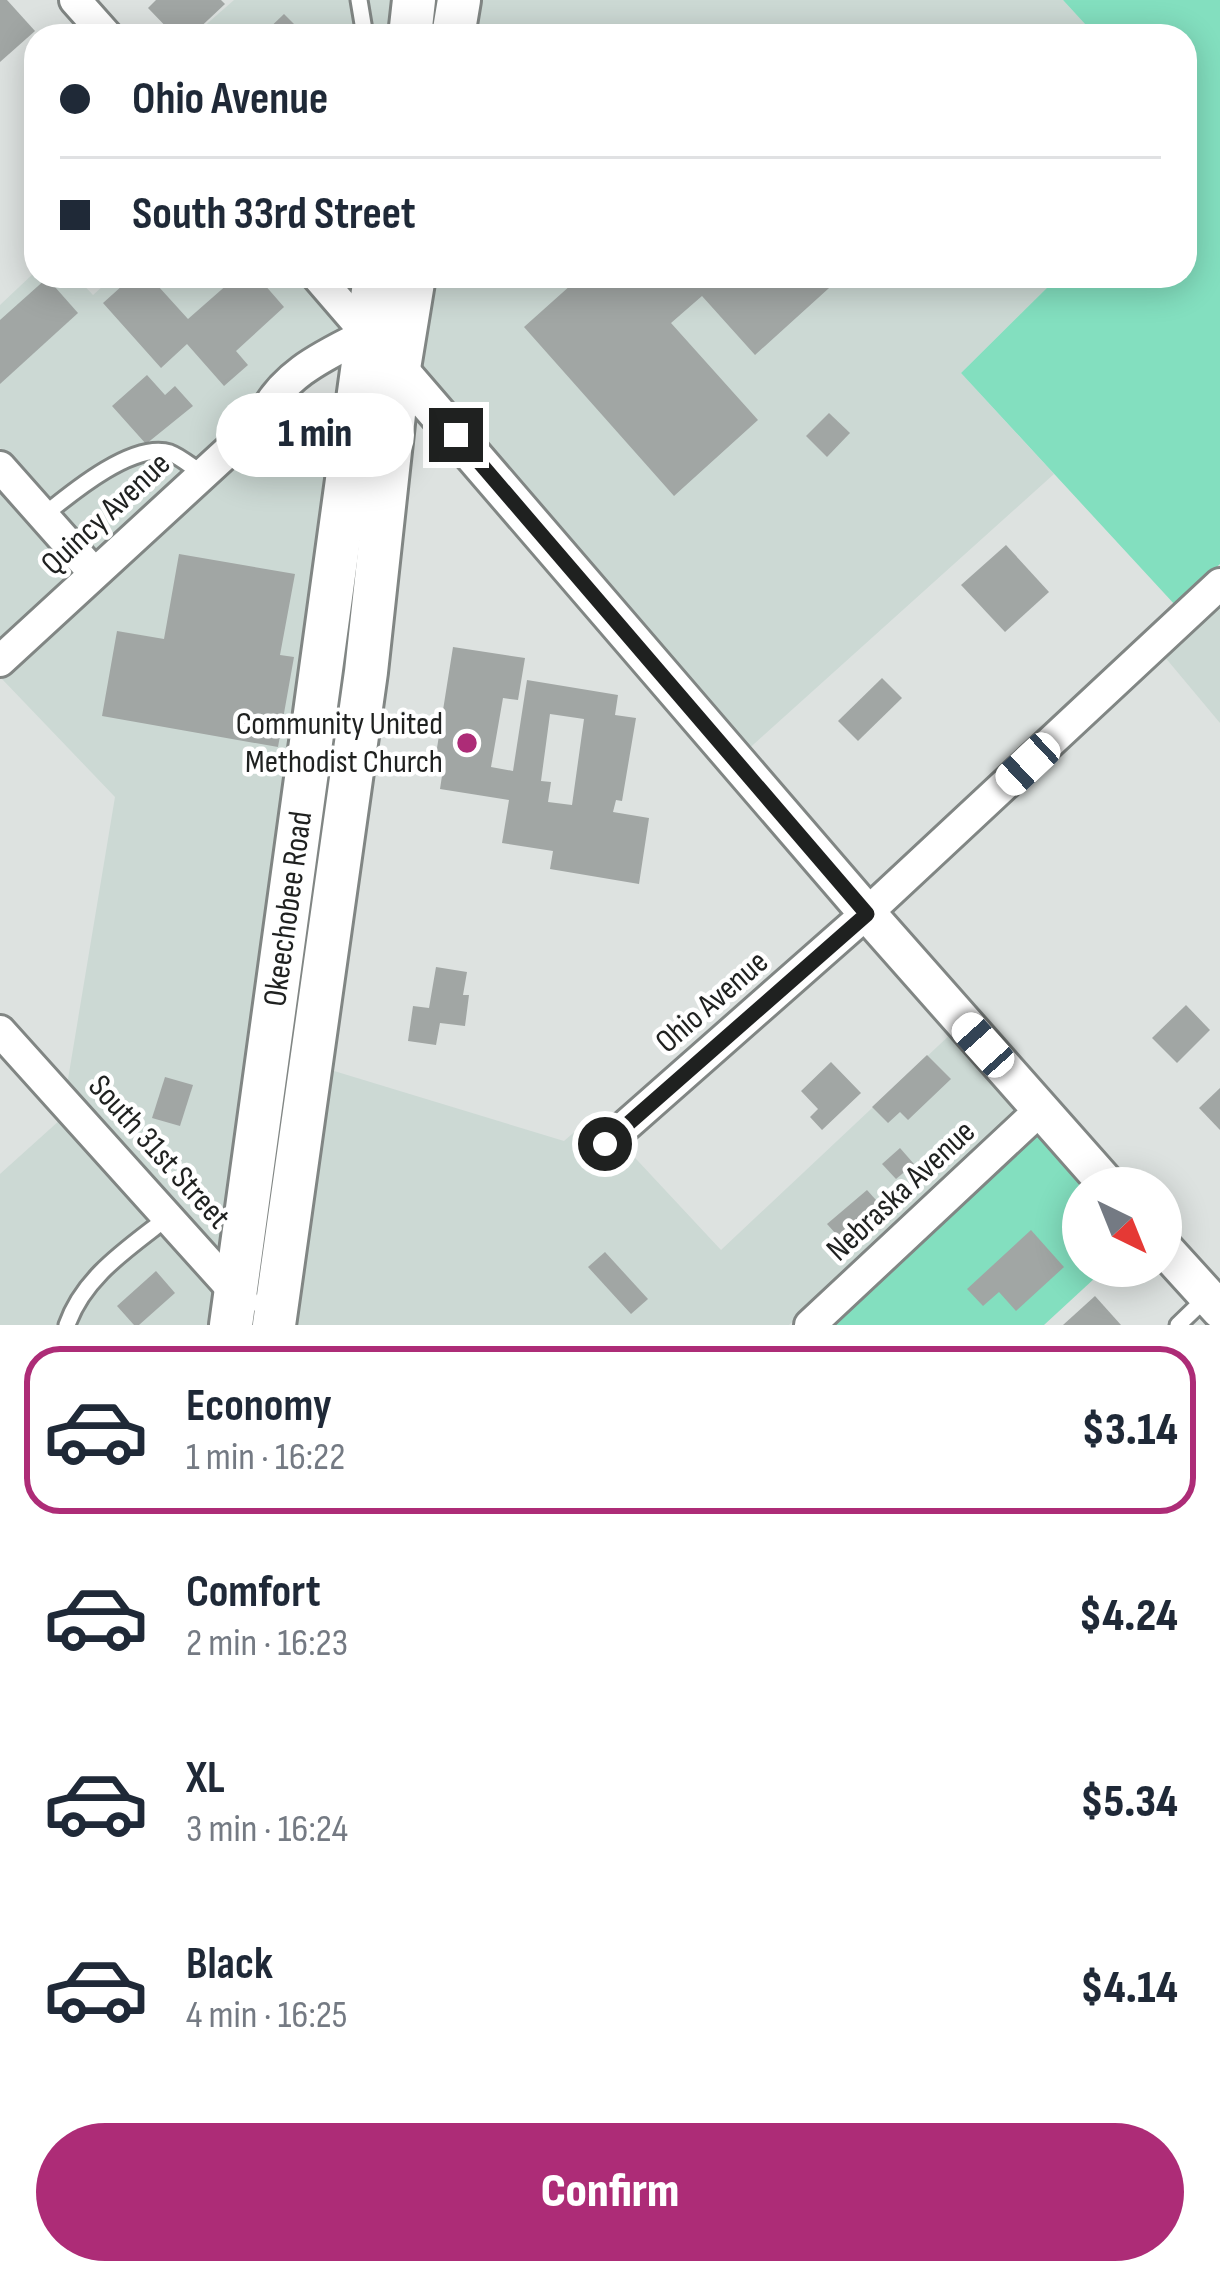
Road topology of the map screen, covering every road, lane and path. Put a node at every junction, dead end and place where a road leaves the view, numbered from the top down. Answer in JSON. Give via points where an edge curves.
{"nodes":[{"id":1,"x":75,"y":0,"type":"edge"},
{"id":2,"x":96,"y":24,"type":"edge"},
{"id":3,"x":327,"y":288,"type":"edge"},
{"id":4,"x":373,"y":288,"type":"edge"},
{"id":5,"x":412,"y":288,"type":"edge"},
{"id":6,"x":367,"y":334,"type":"junction"},
{"id":7,"x":399,"y":368,"type":"junction"},
{"id":8,"x":261,"y":422,"type":"junction"},
{"id":9,"x":354,"y":422,"type":"junction"},
{"id":10,"x":0,"y":467,"type":"edge"},
{"id":11,"x":203,"y":474,"type":"junction"},
{"id":12,"x":44,"y":516,"type":"junction"},
{"id":13,"x":94,"y":573,"type":"junction"},
{"id":14,"x":1220,"y":584,"type":"edge"},
{"id":15,"x":0,"y":661,"type":"edge"},
{"id":16,"x":867,"y":914,"type":"junction"},
{"id":17,"x":0,"y":1030,"type":"edge"},
{"id":18,"x":1040,"y":1110,"type":"junction"},
{"id":19,"x":605,"y":1144,"type":"dead end"},
{"id":20,"x":1091,"y":1167,"type":"edge"},
{"id":21,"x":169,"y":1217,"type":"junction"},
{"id":22,"x":1182,"y":1268,"type":"edge"},
{"id":23,"x":1214,"y":1304,"type":"edge"},
{"id":24,"x":243,"y":1314,"type":"edge"},
{"id":25,"x":67,"y":1325,"type":"edge"},
{"id":26,"x":274,"y":1325,"type":"edge"},
{"id":27,"x":810,"y":1325,"type":"edge"},
{"id":28,"x":1178,"y":1325,"type":"edge"}],
"edges":[{"from":1,"to":2,"type":"street"},
{"from":3,"to":6,"type":"street"},
{"from":4,"to":6,"type":"main road","name":"Okeechobee Road"},
{"from":5,"to":7,"type":"main road","name":"Okeechobee Road"},
{"from":6,"to":7,"type":"street"},
{"from":6,"to":8,"type":"street","name":"Quincy Avenue","via":[[310,362],[268,403]]},
{"from":6,"to":9,"type":"main road","name":"Okeechobee Road"},
{"from":7,"to":16,"type":"street"},
{"from":7,"to":26,"type":"main road","name":"Okeechobee Road","via":[[366,672]]},
{"from":8,"to":9,"type":"street","via":[[288,410]]},
{"from":8,"to":11,"type":"street","name":"Quincy Avenue"},
{"from":9,"to":24,"type":"main road","name":"Okeechobee Road"},
{"from":10,"to":12,"type":"street"},
{"from":11,"to":12,"type":"lane","via":[[169,452],[141,453]]},
{"from":11,"to":13,"type":"street","name":"Quincy Avenue"},
{"from":12,"to":13,"type":"street"},
{"from":13,"to":15,"type":"street","name":"Quincy Avenue"},
{"from":14,"to":16,"type":"street","name":"Ohio Avenue"},
{"from":16,"to":18,"type":"street"},
{"from":16,"to":19,"type":"street","name":"Ohio Avenue"},
{"from":17,"to":21,"type":"street","name":"South 31st Street"},
{"from":18,"to":20,"type":"street"},
{"from":18,"to":27,"type":"street","name":"Nebraska Avenue"},
{"from":21,"to":24,"type":"street","name":"South 31st Street"},
{"from":21,"to":25,"type":"lane","via":[[104,1268]]},
{"from":22,"to":23,"type":"street"},
{"from":23,"to":28,"type":"lane"}]}
